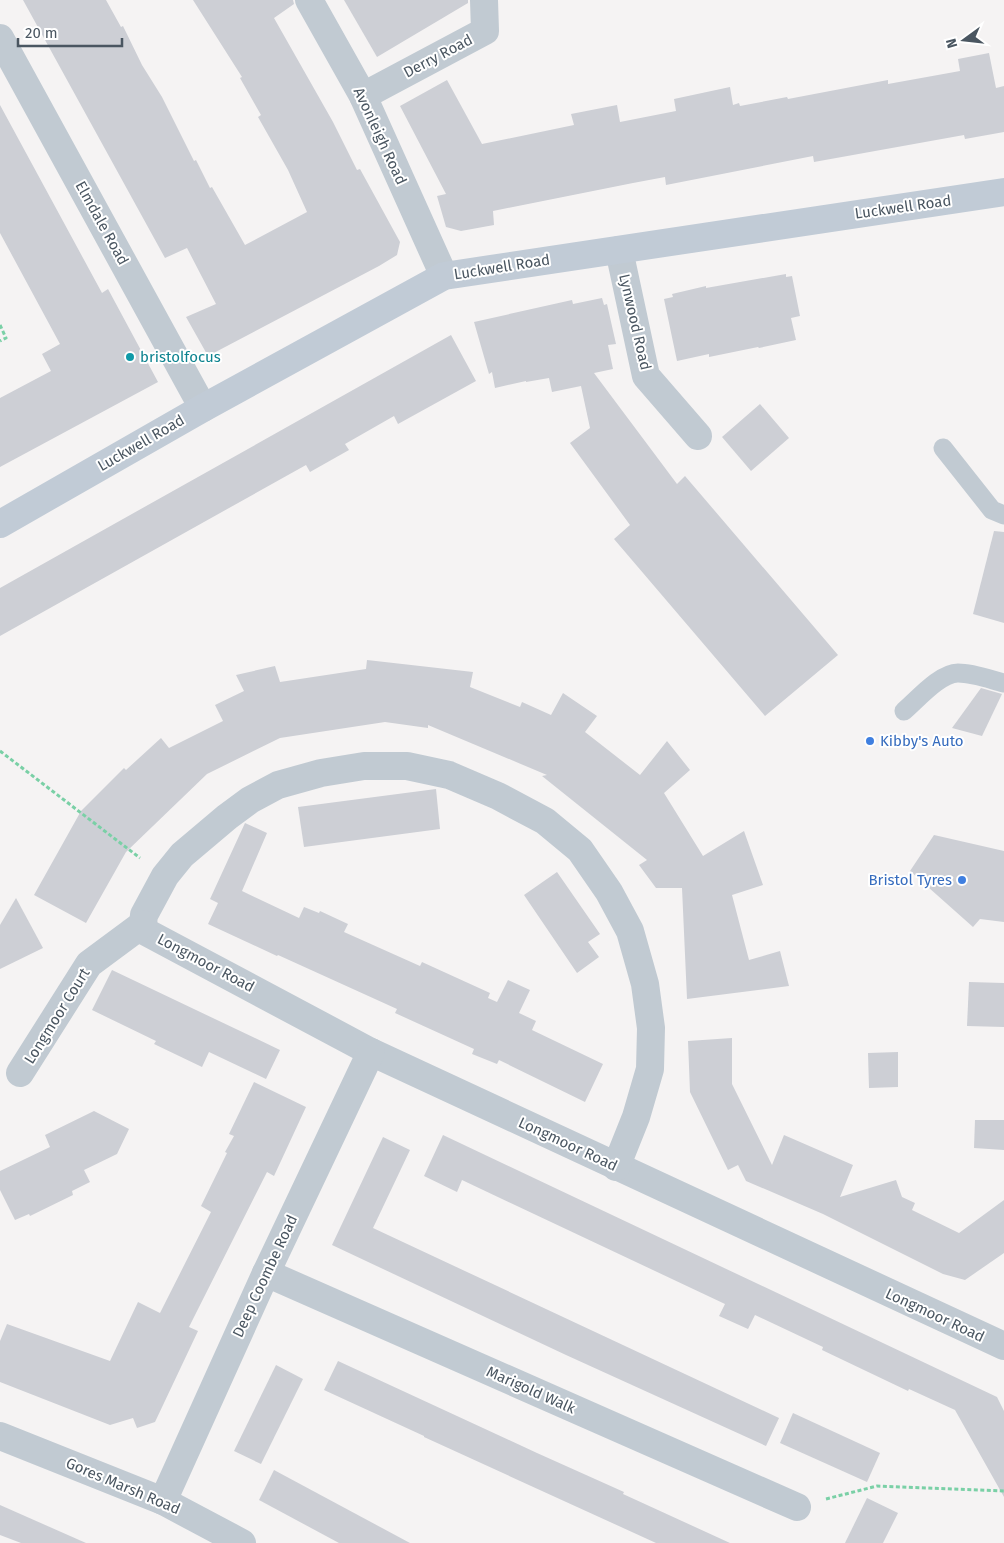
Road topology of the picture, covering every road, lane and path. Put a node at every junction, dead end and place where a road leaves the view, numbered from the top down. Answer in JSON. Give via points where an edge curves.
{"nodes":[{"id":1,"x":309,"y":0,"type":"edge"},
{"id":2,"x":484,"y":0,"type":"edge"},
{"id":3,"x":0,"y":38,"type":"edge"},
{"id":4,"x":363,"y":96,"type":"junction"},
{"id":5,"x":1004,"y":192,"type":"edge"},
{"id":6,"x":619,"y":250,"type":"junction"},
{"id":7,"x":444,"y":276,"type":"junction"},
{"id":8,"x":0,"y":325,"type":"edge"},
{"id":9,"x":0,"y":341,"type":"edge"},
{"id":10,"x":203,"y":408,"type":"junction"},
{"id":11,"x":698,"y":436,"type":"dead end"},
{"id":12,"x":943,"y":448,"type":"dead end"},
{"id":13,"x":1004,"y":515,"type":"edge"},
{"id":14,"x":0,"y":524,"type":"edge"},
{"id":15,"x":1004,"y":682,"type":"edge"},
{"id":16,"x":904,"y":711,"type":"dead end"},
{"id":17,"x":0,"y":752,"type":"edge"},
{"id":18,"x":164,"y":876,"type":"junction"},
{"id":19,"x":142,"y":924,"type":"junction"},
{"id":20,"x":371,"y":1052,"type":"junction"},
{"id":21,"x":20,"y":1073,"type":"dead end"},
{"id":22,"x":616,"y":1167,"type":"junction"},
{"id":23,"x":266,"y":1273,"type":"junction"},
{"id":24,"x":1004,"y":1346,"type":"edge"},
{"id":25,"x":0,"y":1436,"type":"edge"},
{"id":26,"x":1004,"y":1491,"type":"edge"},
{"id":27,"x":163,"y":1501,"type":"junction"},
{"id":28,"x":797,"y":1507,"type":"joint"},
{"id":29,"x":242,"y":1543,"type":"edge"}],
"edges":[{"from":1,"to":4,"type":"street","name":"Avonleigh Road"},
{"from":2,"to":4,"type":"street","name":"Derry Road","via":[[485,31]]},
{"from":3,"to":10,"type":"street","name":"Elmdale Road"},
{"from":4,"to":7,"type":"street","name":"Avonleigh Road"},
{"from":5,"to":6,"type":"street","name":"Luckwell Road"},
{"from":6,"to":7,"type":"street","name":"Luckwell Road"},
{"from":6,"to":11,"type":"street","name":"Lynwood Road","via":[[646,376]]},
{"from":7,"to":10,"type":"street","name":"Luckwell Road"},
{"from":8,"to":9,"type":"path","via":[[6,338]]},
{"from":10,"to":14,"type":"street","name":"Luckwell Road"},
{"from":12,"to":13,"type":"lane","via":[[992,510]]},
{"from":15,"to":16,"type":"lane","via":[[956,672],[938,680]]},
{"from":17,"to":18,"type":"path"},
{"from":18,"to":19,"type":"street"},
{"from":18,"to":22,"type":"street","via":[[182,855],[250,800],[278,785],[355,768],[406,766],[448,775],[545,821],[580,850],[610,892],[630,931],[645,984],[651,1028],[650,1069],[636,1117]]},
{"from":19,"to":20,"type":"street","name":"Longmoor Road","via":[[146,932]]},
{"from":19,"to":21,"type":"street","name":"Longmoor Court","via":[[89,964]]},
{"from":20,"to":22,"type":"street","name":"Longmoor Road"},
{"from":20,"to":23,"type":"street","name":"Deep Coombe Road"},
{"from":22,"to":24,"type":"street","name":"Longmoor Road"},
{"from":23,"to":27,"type":"street","name":"Deep Coombe Road"},
{"from":23,"to":28,"type":"street","name":"Marigold Walk"},
{"from":25,"to":27,"type":"street","name":"Gores Marsh Road"},
{"from":26,"to":28,"type":"path","via":[[877,1486]]},
{"from":27,"to":29,"type":"street","name":"Gores Marsh Road"}]}
